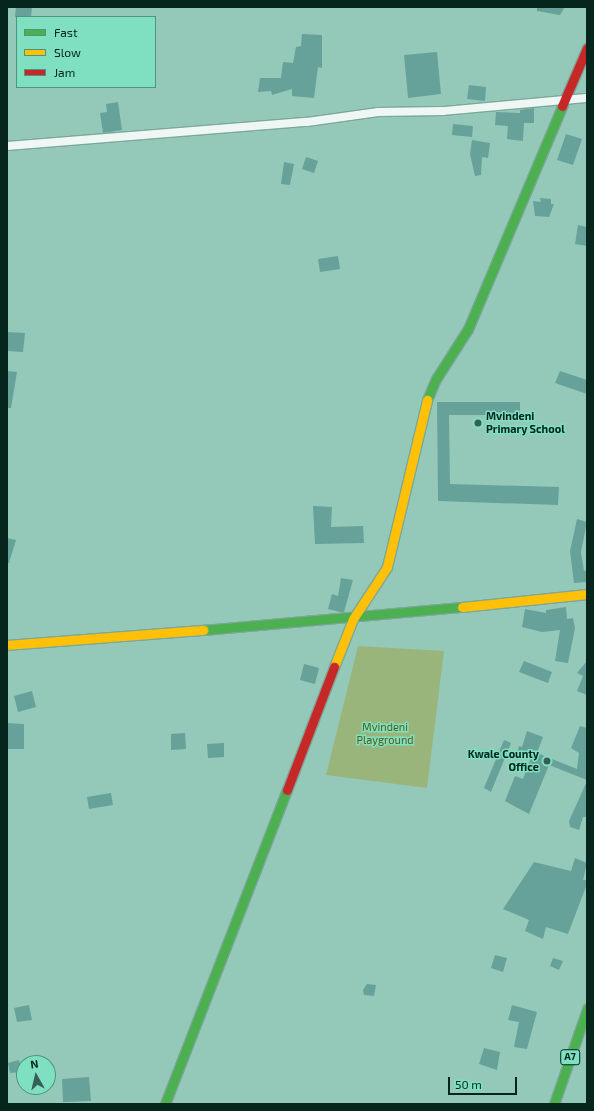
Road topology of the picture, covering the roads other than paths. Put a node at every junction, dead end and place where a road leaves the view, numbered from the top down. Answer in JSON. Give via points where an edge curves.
{"nodes":[{"id":1,"x":587,"y":48,"type":"edge"},
{"id":2,"x":587,"y":98,"type":"edge"},
{"id":3,"x":566,"y":100,"type":"junction"},
{"id":4,"x":7,"y":146,"type":"edge"},
{"id":5,"x":587,"y":594,"type":"edge"},
{"id":6,"x":353,"y":619,"type":"junction"},
{"id":7,"x":7,"y":645,"type":"edge"},
{"id":8,"x":587,"y":1009,"type":"edge"},
{"id":9,"x":165,"y":1104,"type":"edge"},
{"id":10,"x":554,"y":1104,"type":"edge"}],
"edges":[{"from":1,"to":3,"type":"main road"},
{"from":2,"to":3,"type":"street"},
{"from":3,"to":4,"type":"street","via":[[443,110],[378,112],[307,122]]},
{"from":3,"to":6,"type":"main road","via":[[468,329],[436,379],[425,404],[387,567]]},
{"from":5,"to":6,"type":"main road"},
{"from":6,"to":7,"type":"main road"},
{"from":6,"to":9,"type":"main road"},
{"from":8,"to":10,"type":"main road","number":"A7"}]}
